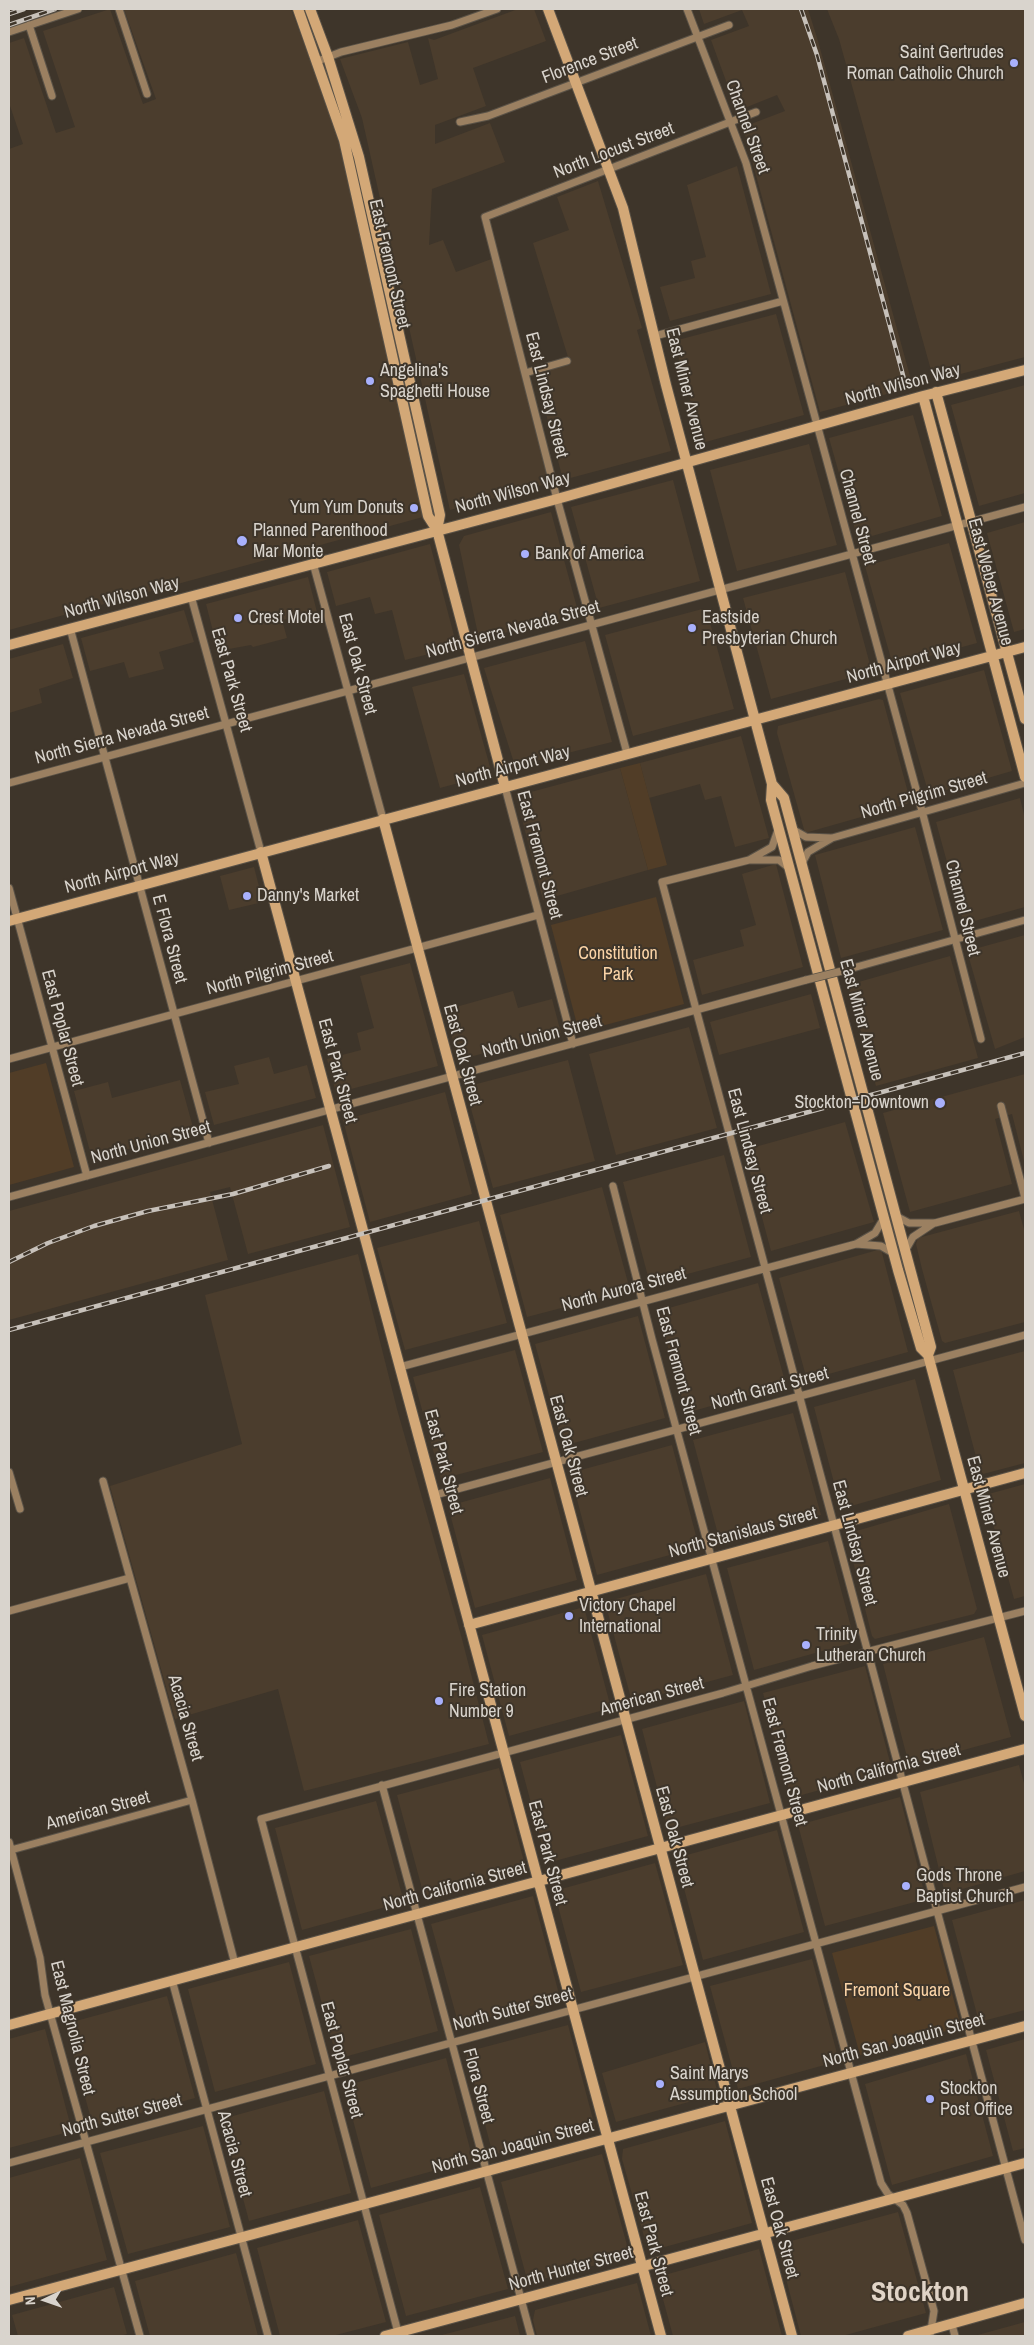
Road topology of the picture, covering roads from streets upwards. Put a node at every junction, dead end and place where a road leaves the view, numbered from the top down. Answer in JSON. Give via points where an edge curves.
{"nodes":[{"id":1,"x":78,"y":9,"type":"edge"},
{"id":2,"x":119,"y":9,"type":"edge"},
{"id":3,"x":298,"y":9,"type":"edge"},
{"id":4,"x":310,"y":9,"type":"edge"},
{"id":5,"x":497,"y":9,"type":"edge"},
{"id":6,"x":548,"y":9,"type":"edge"},
{"id":7,"x":687,"y":9,"type":"edge"},
{"id":8,"x":29,"y":25,"type":"junction"},
{"id":9,"x":729,"y":25,"type":"dead end"},
{"id":10,"x":9,"y":32,"type":"edge"},
{"id":11,"x":698,"y":36,"type":"junction"},
{"id":12,"x":323,"y":59,"type":"junction"},
{"id":13,"x":576,"y":83,"type":"junction"},
{"id":14,"x":147,"y":94,"type":"dead end"},
{"id":15,"x":52,"y":96,"type":"dead end"},
{"id":16,"x":756,"y":112,"type":"dead end"},
{"id":17,"x":460,"y":122,"type":"dead end"},
{"id":18,"x":730,"y":122,"type":"junction"},
{"id":19,"x":609,"y":169,"type":"junction"},
{"id":20,"x":484,"y":218,"type":"joint"},
{"id":21,"x":783,"y":301,"type":"junction"},
{"id":22,"x":655,"y":336,"type":"junction"},
{"id":23,"x":566,"y":361,"type":"dead end"},
{"id":24,"x":1025,"y":370,"type":"edge"},
{"id":25,"x":525,"y":373,"type":"junction"},
{"id":26,"x":936,"y":392,"type":"junction"},
{"id":27,"x":923,"y":396,"type":"junction"},
{"id":28,"x":817,"y":426,"type":"junction"},
{"id":29,"x":688,"y":461,"type":"junction"},
{"id":30,"x":557,"y":498,"type":"junction"},
{"id":31,"x":1025,"y":507,"type":"edge"},
{"id":32,"x":971,"y":521,"type":"junction"},
{"id":33,"x":958,"y":524,"type":"junction"},
{"id":34,"x":436,"y":530,"type":"junction"},
{"id":35,"x":852,"y":554,"type":"junction"},
{"id":36,"x":313,"y":564,"type":"junction"},
{"id":37,"x":721,"y":589,"type":"junction"},
{"id":38,"x":191,"y":596,"type":"junction"},
{"id":39,"x":593,"y":624,"type":"junction"},
{"id":40,"x":70,"y":628,"type":"junction"},
{"id":41,"x":9,"y":645,"type":"edge"},
{"id":42,"x":1025,"y":647,"type":"edge"},
{"id":43,"x":1008,"y":652,"type":"junction"},
{"id":44,"x":992,"y":656,"type":"junction"},
{"id":45,"x":470,"y":657,"type":"junction"},
{"id":46,"x":887,"y":684,"type":"junction"},
{"id":47,"x":348,"y":691,"type":"junction"},
{"id":48,"x":755,"y":718,"type":"junction"},
{"id":49,"x":1025,"y":719,"type":"edge"},
{"id":50,"x":226,"y":724,"type":"junction"},
{"id":51,"x":627,"y":753,"type":"junction"},
{"id":52,"x":105,"y":756,"type":"junction"},
{"id":53,"x":1025,"y":777,"type":"edge"},
{"id":54,"x":9,"y":783,"type":"edge"},
{"id":55,"x":1025,"y":783,"type":"edge"},
{"id":56,"x":772,"y":784,"type":"junction"},
{"id":57,"x":505,"y":787,"type":"junction"},
{"id":58,"x":922,"y":811,"type":"junction"},
{"id":59,"x":383,"y":819,"type":"junction"},
{"id":60,"x":779,"y":828,"type":"junction"},
{"id":61,"x":792,"y":829,"type":"junction"},
{"id":62,"x":832,"y":838,"type":"junction"},
{"id":63,"x":261,"y":852,"type":"junction"},
{"id":64,"x":749,"y":860,"type":"junction"},
{"id":65,"x":802,"y":865,"type":"junction"},
{"id":66,"x":789,"y":868,"type":"junction"},
{"id":67,"x":139,"y":885,"type":"junction"},
{"id":68,"x":9,"y":888,"type":"edge"},
{"id":69,"x":538,"y":916,"type":"junction"},
{"id":70,"x":13,"y":920,"type":"edge"},
{"id":71,"x":1025,"y":920,"type":"edge"},
{"id":72,"x":955,"y":940,"type":"junction"},
{"id":73,"x":416,"y":949,"type":"junction"},
{"id":74,"x":295,"y":981,"type":"junction"},
{"id":75,"x":696,"y":1010,"type":"junction"},
{"id":76,"x":174,"y":1014,"type":"junction"},
{"id":77,"x":981,"y":1039,"type":"dead end"},
{"id":78,"x":573,"y":1044,"type":"junction"},
{"id":79,"x":52,"y":1047,"type":"junction"},
{"id":80,"x":9,"y":1059,"type":"edge"},
{"id":81,"x":451,"y":1078,"type":"junction"},
{"id":82,"x":1002,"y":1106,"type":"dead end"},
{"id":83,"x":330,"y":1110,"type":"junction"},
{"id":84,"x":209,"y":1143,"type":"junction"},
{"id":85,"x":87,"y":1176,"type":"junction"},
{"id":86,"x":614,"y":1186,"type":"dead end"},
{"id":87,"x":9,"y":1197,"type":"edge"},
{"id":88,"x":1025,"y":1198,"type":"edge"},
{"id":89,"x":896,"y":1216,"type":"junction"},
{"id":90,"x":884,"y":1218,"type":"junction"},
{"id":91,"x":935,"y":1223,"type":"junction"},
{"id":92,"x":856,"y":1244,"type":"junction"},
{"id":93,"x":904,"y":1251,"type":"junction"},
{"id":94,"x":893,"y":1253,"type":"junction"},
{"id":95,"x":765,"y":1267,"type":"junction"},
{"id":96,"x":642,"y":1301,"type":"junction"},
{"id":97,"x":521,"y":1334,"type":"junction"},
{"id":98,"x":1025,"y":1335,"type":"edge"},
{"id":99,"x":929,"y":1358,"type":"junction"},
{"id":100,"x":400,"y":1367,"type":"junction"},
{"id":101,"x":799,"y":1396,"type":"junction"},
{"id":102,"x":678,"y":1429,"type":"junction"},
{"id":103,"x":556,"y":1462,"type":"junction"},
{"id":104,"x":9,"y":1472,"type":"edge"},
{"id":105,"x":1025,"y":1473,"type":"edge"},
{"id":106,"x":103,"y":1481,"type":"dead end"},
{"id":107,"x":964,"y":1489,"type":"junction"},
{"id":108,"x":435,"y":1495,"type":"junction"},
{"id":109,"x":20,"y":1510,"type":"dead end"},
{"id":110,"x":834,"y":1525,"type":"junction"},
{"id":111,"x":712,"y":1557,"type":"junction"},
{"id":112,"x":130,"y":1578,"type":"junction"},
{"id":113,"x":590,"y":1592,"type":"junction"},
{"id":114,"x":9,"y":1610,"type":"edge"},
{"id":115,"x":1025,"y":1611,"type":"edge"},
{"id":116,"x":999,"y":1618,"type":"junction"},
{"id":117,"x":469,"y":1625,"type":"junction"},
{"id":118,"x":868,"y":1653,"type":"junction"},
{"id":119,"x":747,"y":1686,"type":"junction"},
{"id":120,"x":1025,"y":1716,"type":"edge"},
{"id":121,"x":626,"y":1719,"type":"junction"},
{"id":122,"x":1025,"y":1749,"type":"edge"},
{"id":123,"x":503,"y":1752,"type":"junction"},
{"id":124,"x":903,"y":1782,"type":"junction"},
{"id":125,"x":382,"y":1785,"type":"junction"},
{"id":126,"x":192,"y":1800,"type":"junction"},
{"id":127,"x":287,"y":1811,"type":"joint"},
{"id":128,"x":782,"y":1815,"type":"junction"},
{"id":129,"x":9,"y":1842,"type":"edge"},
{"id":130,"x":660,"y":1848,"type":"junction"},
{"id":131,"x":11,"y":1850,"type":"junction"},
{"id":132,"x":538,"y":1881,"type":"junction"},
{"id":133,"x":1025,"y":1887,"type":"edge"},
{"id":134,"x":937,"y":1911,"type":"junction"},
{"id":135,"x":416,"y":1914,"type":"junction"},
{"id":136,"x":816,"y":1944,"type":"junction"},
{"id":137,"x":295,"y":1947,"type":"junction"},
{"id":138,"x":235,"y":1964,"type":"junction"},
{"id":139,"x":695,"y":1976,"type":"junction"},
{"id":140,"x":172,"y":1980,"type":"junction"},
{"id":141,"x":572,"y":2010,"type":"junction"},
{"id":142,"x":51,"y":2014,"type":"junction"},
{"id":143,"x":9,"y":2025,"type":"edge"},
{"id":144,"x":1025,"y":2026,"type":"edge"},
{"id":145,"x":972,"y":2040,"type":"junction"},
{"id":146,"x":451,"y":2043,"type":"junction"},
{"id":147,"x":851,"y":2072,"type":"junction"},
{"id":148,"x":329,"y":2075,"type":"junction"},
{"id":149,"x":729,"y":2105,"type":"junction"},
{"id":150,"x":206,"y":2109,"type":"junction"},
{"id":151,"x":608,"y":2139,"type":"junction"},
{"id":152,"x":85,"y":2142,"type":"junction"},
{"id":153,"x":9,"y":2163,"type":"edge"},
{"id":154,"x":1025,"y":2163,"type":"edge"},
{"id":155,"x":1006,"y":2168,"type":"junction"},
{"id":156,"x":486,"y":2171,"type":"junction"},
{"id":157,"x":894,"y":2199,"type":"junction"},
{"id":158,"x":364,"y":2204,"type":"junction"},
{"id":159,"x":764,"y":2234,"type":"junction"},
{"id":160,"x":241,"y":2237,"type":"junction"},
{"id":161,"x":1025,"y":2240,"type":"edge"},
{"id":162,"x":642,"y":2267,"type":"junction"},
{"id":163,"x":123,"y":2270,"type":"junction"},
{"id":164,"x":9,"y":2300,"type":"edge"},
{"id":165,"x":521,"y":2300,"type":"junction"},
{"id":166,"x":1025,"y":2303,"type":"edge"},
{"id":167,"x":952,"y":2325,"type":"junction"},
{"id":168,"x":931,"y":2333,"type":"edge"},
{"id":169,"x":399,"y":2334,"type":"edge"},
{"id":170,"x":140,"y":2336,"type":"edge"},
{"id":171,"x":268,"y":2336,"type":"edge"},
{"id":172,"x":385,"y":2336,"type":"edge"},
{"id":173,"x":531,"y":2336,"type":"edge"},
{"id":174,"x":661,"y":2336,"type":"edge"},
{"id":175,"x":792,"y":2336,"type":"edge"},
{"id":176,"x":908,"y":2336,"type":"edge"},
{"id":177,"x":955,"y":2336,"type":"edge"}],
"edges":[{"from":1,"to":8,"type":"street"},
{"from":2,"to":14,"type":"street"},
{"from":3,"to":12,"type":"street","name":"East Fremont Street"},
{"from":4,"to":12,"type":"street","name":"East Fremont Street"},
{"from":5,"to":12,"type":"street","via":[[452,25]]},
{"from":6,"to":13,"type":"street","name":"East Miner Avenue"},
{"from":7,"to":11,"type":"street","name":"Channel Street"},
{"from":8,"to":10,"type":"street"},
{"from":8,"to":15,"type":"street"},
{"from":9,"to":11,"type":"street","name":"Florence Street"},
{"from":11,"to":13,"type":"street","name":"Florence Street"},
{"from":11,"to":18,"type":"street","name":"Channel Street"},
{"from":12,"to":34,"type":"street","name":"East Fremont Street","via":[[359,157],[440,515]]},
{"from":13,"to":17,"type":"street","name":"Florence Street","via":[[488,116]]},
{"from":13,"to":19,"type":"street","name":"East Miner Avenue"},
{"from":16,"to":18,"type":"street","name":"North Locust Street"},
{"from":18,"to":19,"type":"street","name":"North Locust Street"},
{"from":18,"to":21,"type":"street","name":"Channel Street","via":[[746,163]]},
{"from":19,"to":20,"type":"street","name":"North Locust Street"},
{"from":19,"to":22,"type":"street","name":"East Miner Avenue","via":[[623,208]]},
{"from":20,"to":25,"type":"street","name":"East Lindsay Street"},
{"from":21,"to":22,"type":"street"},
{"from":21,"to":28,"type":"street","name":"Channel Street"},
{"from":22,"to":29,"type":"street","name":"East Miner Avenue"},
{"from":23,"to":25,"type":"street"},
{"from":24,"to":26,"type":"street","name":"North Wilson Way"},
{"from":25,"to":30,"type":"street","name":"East Lindsay Street"},
{"from":26,"to":27,"type":"street","name":"North Wilson Way"},
{"from":26,"to":32,"type":"street","name":"East Weber Avenue"},
{"from":27,"to":28,"type":"street","name":"North Wilson Way"},
{"from":27,"to":33,"type":"street","name":"East Weber Avenue"},
{"from":28,"to":29,"type":"street","name":"North Wilson Way"},
{"from":28,"to":35,"type":"street","name":"Channel Street"},
{"from":29,"to":30,"type":"street","name":"North Wilson Way"},
{"from":29,"to":37,"type":"street","name":"East Miner Avenue"},
{"from":30,"to":34,"type":"street","name":"North Wilson Way"},
{"from":30,"to":39,"type":"street","name":"East Lindsay Street"},
{"from":31,"to":32,"type":"street","name":"North Sierra Nevada Street"},
{"from":32,"to":33,"type":"street","name":"North Sierra Nevada Street"},
{"from":32,"to":43,"type":"street","name":"East Weber Avenue"},
{"from":33,"to":35,"type":"street","name":"North Sierra Nevada Street"},
{"from":33,"to":44,"type":"street","name":"East Weber Avenue"},
{"from":34,"to":36,"type":"street","name":"North Wilson Way"},
{"from":34,"to":45,"type":"street","name":"East Fremont Street"},
{"from":35,"to":37,"type":"street","name":"North Sierra Nevada Street"},
{"from":35,"to":46,"type":"street","name":"Channel Street"},
{"from":36,"to":38,"type":"street","name":"North Wilson Way"},
{"from":36,"to":47,"type":"street","name":"East Oak Street"},
{"from":37,"to":39,"type":"street","name":"North Sierra Nevada Street"},
{"from":37,"to":48,"type":"street","name":"East Miner Avenue"},
{"from":38,"to":40,"type":"street","name":"North Wilson Way"},
{"from":38,"to":50,"type":"street","name":"East Park Street"},
{"from":39,"to":45,"type":"street","name":"North Sierra Nevada Street"},
{"from":39,"to":51,"type":"street","name":"East Lindsay Street"},
{"from":40,"to":41,"type":"street","name":"North Wilson Way"},
{"from":40,"to":52,"type":"street","name":"E Flora Street"},
{"from":42,"to":43,"type":"street","name":"North Airport Way"},
{"from":43,"to":44,"type":"street","name":"North Airport Way"},
{"from":43,"to":49,"type":"street","name":"East Weber Avenue"},
{"from":44,"to":46,"type":"street","name":"North Airport Way"},
{"from":44,"to":53,"type":"street","name":"East Weber Avenue"},
{"from":45,"to":47,"type":"street","name":"North Sierra Nevada Street"},
{"from":45,"to":57,"type":"street","name":"East Fremont Street"},
{"from":46,"to":48,"type":"street","name":"North Airport Way"},
{"from":46,"to":58,"type":"street","name":"Channel Street"},
{"from":47,"to":50,"type":"street","name":"North Sierra Nevada Street"},
{"from":47,"to":59,"type":"street","name":"East Oak Street"},
{"from":48,"to":51,"type":"street","name":"North Airport Way"},
{"from":48,"to":56,"type":"street","name":"East Miner Avenue"},
{"from":50,"to":52,"type":"street","name":"North Sierra Nevada Street"},
{"from":50,"to":63,"type":"street","name":"East Park Street"},
{"from":51,"to":57,"type":"street","name":"North Airport Way"},
{"from":52,"to":54,"type":"street","name":"North Sierra Nevada Street"},
{"from":52,"to":67,"type":"street","name":"E Flora Street"},
{"from":55,"to":58,"type":"street","name":"North Pilgrim Street"},
{"from":56,"to":60,"type":"street","name":"East Miner Avenue","via":[[771,800]]},
{"from":56,"to":61,"type":"street","name":"East Miner Avenue","via":[[784,798]]},
{"from":57,"to":59,"type":"street","name":"North Airport Way"},
{"from":57,"to":69,"type":"street","name":"East Fremont Street"},
{"from":58,"to":62,"type":"street","name":"North Pilgrim Street"},
{"from":58,"to":72,"type":"street","name":"Channel Street"},
{"from":59,"to":63,"type":"street","name":"North Airport Way"},
{"from":59,"to":73,"type":"street","name":"East Oak Street"},
{"from":60,"to":64,"type":"street","via":[[772,847]]},
{"from":60,"to":66,"type":"street","name":"East Miner Avenue"},
{"from":61,"to":62,"type":"street","name":"North Pilgrim Street","via":[[806,837]]},
{"from":61,"to":65,"type":"street","name":"East Miner Avenue"},
{"from":62,"to":65,"type":"street","name":"North Pilgrim Street","via":[[807,853]]},
{"from":63,"to":67,"type":"street","name":"North Airport Way"},
{"from":63,"to":74,"type":"street","name":"East Park Street"},
{"from":64,"to":66,"type":"street","via":[[779,860]]},
{"from":64,"to":75,"type":"street","name":"East Lindsay Street","via":[[662,882]]},
{"from":65,"to":89,"type":"street","name":"East Miner Avenue"},
{"from":66,"to":90,"type":"street","name":"East Miner Avenue"},
{"from":67,"to":70,"type":"street","name":"North Airport Way"},
{"from":67,"to":76,"type":"street","name":"E Flora Street"},
{"from":68,"to":70,"type":"street","name":"East Poplar Street"},
{"from":69,"to":73,"type":"street","name":"North Pilgrim Street"},
{"from":69,"to":78,"type":"street","name":"East Fremont Street"},
{"from":70,"to":79,"type":"street","name":"East Poplar Street"},
{"from":71,"to":72,"type":"street","name":"North Union Street"},
{"from":72,"to":75,"type":"street","name":"North Union Street","bridge":true},
{"from":72,"to":77,"type":"street","name":"Channel Street"},
{"from":73,"to":74,"type":"street","name":"North Pilgrim Street"},
{"from":73,"to":81,"type":"street","name":"East Oak Street"},
{"from":74,"to":76,"type":"street","name":"North Pilgrim Street"},
{"from":74,"to":83,"type":"street","name":"East Park Street"},
{"from":75,"to":78,"type":"street","name":"North Union Street"},
{"from":75,"to":95,"type":"street","name":"East Lindsay Street"},
{"from":76,"to":79,"type":"street","name":"North Pilgrim Street"},
{"from":76,"to":84,"type":"street","name":"E Flora Street"},
{"from":78,"to":81,"type":"street","name":"North Union Street"},
{"from":79,"to":80,"type":"street","name":"North Pilgrim Street"},
{"from":79,"to":85,"type":"street","name":"East Poplar Street"},
{"from":81,"to":83,"type":"street","name":"North Union Street"},
{"from":81,"to":97,"type":"street","name":"East Oak Street"},
{"from":82,"to":88,"type":"street"},
{"from":83,"to":84,"type":"street","name":"North Union Street"},
{"from":83,"to":100,"type":"street","name":"East Park Street"},
{"from":84,"to":85,"type":"street","name":"North Union Street"},
{"from":85,"to":87,"type":"street","name":"North Union Street"},
{"from":86,"to":96,"type":"street","name":"East Fremont Street"},
{"from":88,"to":91,"type":"street"},
{"from":89,"to":91,"type":"street","via":[[909,1223]]},
{"from":89,"to":93,"type":"street","name":"East Miner Avenue"},
{"from":90,"to":92,"type":"street","name":"North Aurora Street","via":[[875,1234]]},
{"from":90,"to":94,"type":"street","name":"East Miner Avenue"},
{"from":91,"to":93,"type":"street","via":[[913,1237]]},
{"from":92,"to":94,"type":"street","name":"North Aurora Street","via":[[881,1246]]},
{"from":92,"to":95,"type":"street","name":"North Aurora Street"},
{"from":93,"to":99,"type":"street","name":"East Miner Avenue","via":[[931,1347]]},
{"from":94,"to":99,"type":"street","name":"East Miner Avenue","via":[[921,1348]]},
{"from":95,"to":96,"type":"street","name":"North Aurora Street"},
{"from":95,"to":101,"type":"street","name":"East Lindsay Street"},
{"from":96,"to":97,"type":"street","name":"North Aurora Street"},
{"from":96,"to":102,"type":"street","name":"East Fremont Street"},
{"from":97,"to":100,"type":"street","name":"North Aurora Street"},
{"from":97,"to":103,"type":"street","name":"East Oak Street"},
{"from":98,"to":99,"type":"street","name":"North Grant Street"},
{"from":99,"to":101,"type":"street","name":"North Grant Street"},
{"from":99,"to":107,"type":"street","name":"East Miner Avenue"},
{"from":100,"to":108,"type":"street","name":"East Park Street"},
{"from":101,"to":102,"type":"street","name":"North Grant Street"},
{"from":101,"to":110,"type":"street","name":"East Lindsay Street"},
{"from":102,"to":103,"type":"street","name":"North Grant Street"},
{"from":102,"to":111,"type":"street","name":"East Fremont Street"},
{"from":103,"to":108,"type":"street","name":"North Grant Street"},
{"from":103,"to":113,"type":"street","name":"East Oak Street"},
{"from":104,"to":109,"type":"street"},
{"from":105,"to":107,"type":"street","name":"North Stanislaus Street"},
{"from":106,"to":112,"type":"street","name":"Acacia Street"},
{"from":107,"to":110,"type":"street","name":"North Stanislaus Street"},
{"from":107,"to":116,"type":"street","name":"East Miner Avenue"},
{"from":108,"to":117,"type":"street","name":"East Park Street"},
{"from":110,"to":111,"type":"street","name":"North Stanislaus Street"},
{"from":110,"to":118,"type":"street","name":"East Lindsay Street"},
{"from":111,"to":113,"type":"street","name":"North Stanislaus Street"},
{"from":111,"to":119,"type":"street","name":"East Fremont Street"},
{"from":112,"to":114,"type":"street"},
{"from":112,"to":126,"type":"street","name":"Acacia Street"},
{"from":113,"to":117,"type":"street","name":"North Stanislaus Street"},
{"from":113,"to":121,"type":"street","name":"East Oak Street"},
{"from":115,"to":116,"type":"street","name":"American Street"},
{"from":116,"to":118,"type":"street","name":"American Street"},
{"from":116,"to":120,"type":"street","name":"East Miner Avenue"},
{"from":117,"to":123,"type":"street","name":"East Park Street"},
{"from":118,"to":119,"type":"street","name":"American Street"},
{"from":118,"to":124,"type":"street","name":"East Lindsay Street"},
{"from":119,"to":121,"type":"street","name":"American Street"},
{"from":119,"to":128,"type":"street","name":"East Fremont Street"},
{"from":121,"to":123,"type":"street","name":"American Street"},
{"from":121,"to":130,"type":"street","name":"East Oak Street"},
{"from":122,"to":124,"type":"street","name":"North California Street"},
{"from":123,"to":125,"type":"street","name":"American Street"},
{"from":123,"to":132,"type":"street","name":"East Park Street"},
{"from":124,"to":128,"type":"street","name":"North California Street"},
{"from":124,"to":134,"type":"street","name":"East Lindsay Street"},
{"from":125,"to":127,"type":"street","name":"American Street"},
{"from":125,"to":135,"type":"street","name":"Flora Street"},
{"from":126,"to":131,"type":"street","name":"American Street"},
{"from":126,"to":138,"type":"street","name":"Acacia Street"},
{"from":127,"to":137,"type":"street","name":"East Poplar Street","via":[[261,1819]]},
{"from":128,"to":130,"type":"street","name":"North California Street"},
{"from":128,"to":136,"type":"street","name":"East Fremont Street"},
{"from":129,"to":131,"type":"street","name":"East Magnolia Street"},
{"from":130,"to":132,"type":"street","name":"North California Street"},
{"from":130,"to":139,"type":"street","name":"East Oak Street"},
{"from":131,"to":142,"type":"street","name":"East Magnolia Street","via":[[40,1958]]},
{"from":132,"to":135,"type":"street","name":"North California Street"},
{"from":132,"to":141,"type":"street","name":"East Park Street"},
{"from":133,"to":134,"type":"street","name":"North Sutter Street"},
{"from":134,"to":136,"type":"street","name":"North Sutter Street"},
{"from":134,"to":145,"type":"street","name":"East Lindsay Street"},
{"from":135,"to":137,"type":"street","name":"North California Street"},
{"from":135,"to":146,"type":"street","name":"Flora Street"},
{"from":136,"to":139,"type":"street","name":"North Sutter Street"},
{"from":136,"to":147,"type":"street","name":"East Fremont Street"},
{"from":137,"to":138,"type":"street","name":"North California Street"},
{"from":137,"to":148,"type":"street","name":"East Poplar Street"},
{"from":138,"to":140,"type":"street","name":"North California Street"},
{"from":139,"to":141,"type":"street","name":"North Sutter Street"},
{"from":139,"to":149,"type":"street","name":"East Oak Street"},
{"from":140,"to":142,"type":"street","name":"North California Street"},
{"from":140,"to":150,"type":"street","name":"Acacia Street"},
{"from":141,"to":146,"type":"street","name":"North Sutter Street"},
{"from":141,"to":151,"type":"street","name":"East Park Street"},
{"from":142,"to":143,"type":"street","name":"North California Street"},
{"from":142,"to":152,"type":"street","name":"East Magnolia Street"},
{"from":144,"to":145,"type":"street","name":"North San Joaquin Street"},
{"from":145,"to":147,"type":"street","name":"North San Joaquin Street"},
{"from":145,"to":155,"type":"street","name":"East Lindsay Street"},
{"from":146,"to":148,"type":"street","name":"North Sutter Street"},
{"from":146,"to":156,"type":"street","name":"Flora Street"},
{"from":147,"to":149,"type":"street","name":"North San Joaquin Street"},
{"from":147,"to":157,"type":"street","name":"East Fremont Street","via":[[881,2183]]},
{"from":148,"to":150,"type":"street","name":"North Sutter Street"},
{"from":148,"to":158,"type":"street","name":"East Poplar Street"},
{"from":149,"to":151,"type":"street","name":"North San Joaquin Street"},
{"from":149,"to":159,"type":"street","name":"East Oak Street"},
{"from":150,"to":152,"type":"street","name":"North Sutter Street"},
{"from":150,"to":160,"type":"street","name":"Acacia Street"},
{"from":151,"to":156,"type":"street","name":"North San Joaquin Street"},
{"from":151,"to":162,"type":"street","name":"East Park Street"},
{"from":152,"to":153,"type":"street","name":"North Sutter Street"},
{"from":152,"to":163,"type":"street","name":"East Magnolia Street"},
{"from":154,"to":155,"type":"street","name":"North Hunter Street"},
{"from":155,"to":157,"type":"street","name":"North Hunter Street"},
{"from":155,"to":161,"type":"street","name":"East Lindsay Street"},
{"from":156,"to":158,"type":"street","name":"North San Joaquin Street"},
{"from":156,"to":165,"type":"street","name":"Flora Street"},
{"from":157,"to":159,"type":"street","name":"North Hunter Street"},
{"from":157,"to":168,"type":"street","name":"East Fremont Street","via":[[904,2205],[907,2213],[934,2311]]},
{"from":158,"to":160,"type":"street","name":"North San Joaquin Street"},
{"from":158,"to":169,"type":"street","name":"East Poplar Street"},
{"from":159,"to":162,"type":"street","name":"North Hunter Street"},
{"from":159,"to":175,"type":"street","name":"East Oak Street"},
{"from":160,"to":163,"type":"street","name":"North San Joaquin Street"},
{"from":160,"to":171,"type":"street","name":"Acacia Street"},
{"from":162,"to":165,"type":"street","name":"North Hunter Street"},
{"from":162,"to":174,"type":"street","name":"East Park Street"},
{"from":163,"to":164,"type":"street","name":"North San Joaquin Street"},
{"from":163,"to":170,"type":"street","name":"East Magnolia Street"},
{"from":165,"to":169,"type":"street","name":"North Hunter Street"},
{"from":165,"to":173,"type":"street","name":"Flora Street"},
{"from":166,"to":167,"type":"street"},
{"from":167,"to":168,"type":"street"},
{"from":167,"to":177,"type":"street"},
{"from":168,"to":176,"type":"street"},
{"from":169,"to":172,"type":"street","name":"North Hunter Street"}]}
